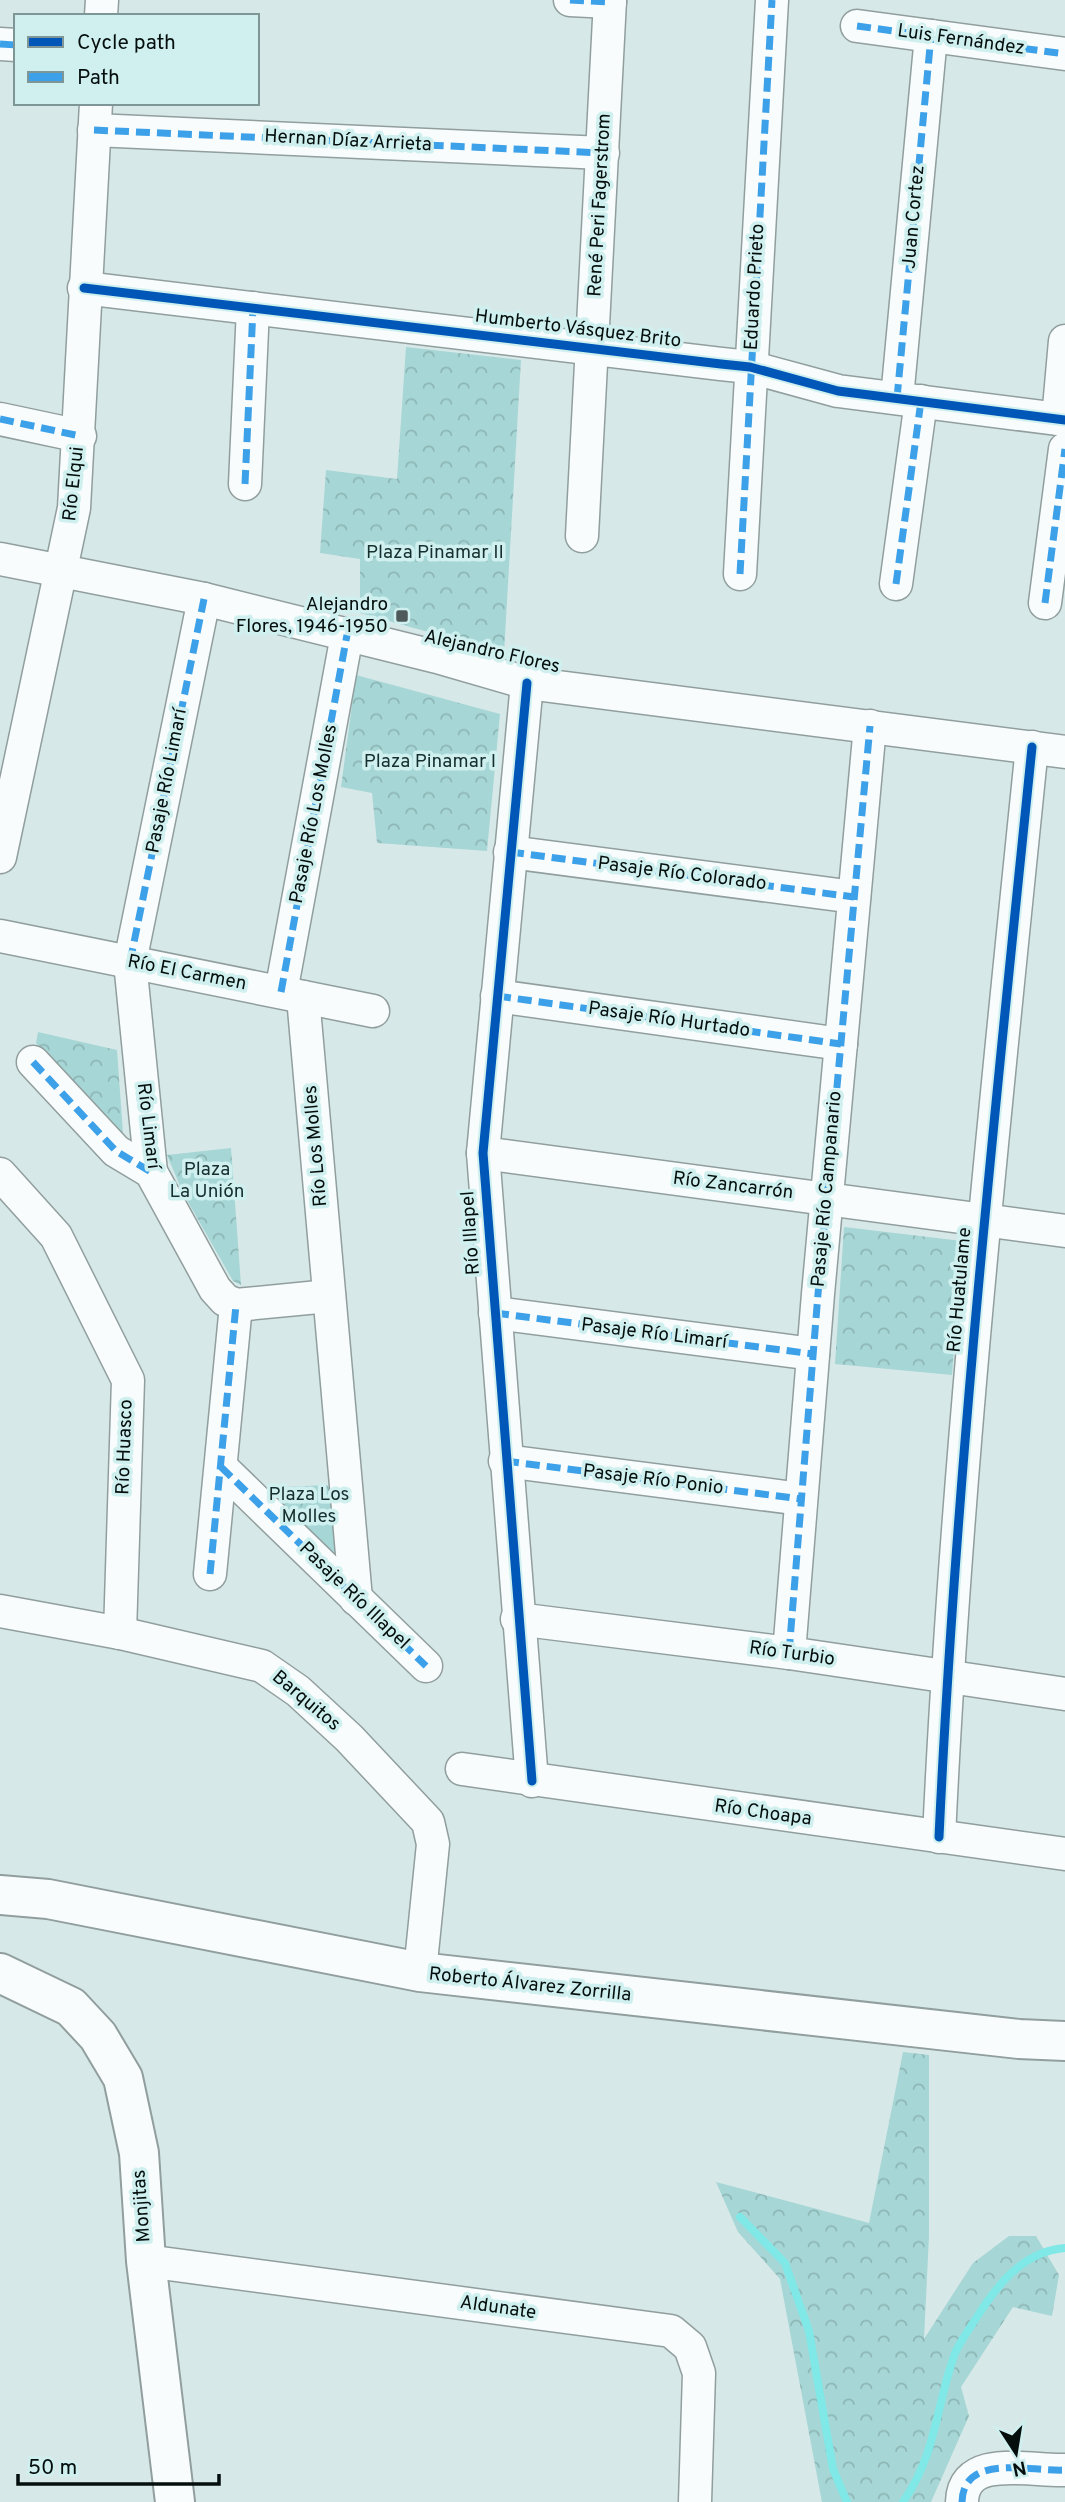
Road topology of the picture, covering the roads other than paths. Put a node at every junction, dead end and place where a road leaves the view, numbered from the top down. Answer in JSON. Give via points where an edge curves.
{"nodes":[{"id":1,"x":570,"y":0,"type":"edge"},
{"id":2,"x":772,"y":0,"type":"edge"},
{"id":3,"x":610,"y":1,"type":"edge"},
{"id":4,"x":857,"y":26,"type":"dead end"},
{"id":5,"x":931,"y":36,"type":"junction"},
{"id":6,"x":1065,"y":54,"type":"edge"},
{"id":7,"x":95,"y":116,"type":"edge"},
{"id":8,"x":603,"y":153,"type":"junction"},
{"id":9,"x":84,"y":288,"type":"junction"},
{"id":10,"x":253,"y":308,"type":"junction"},
{"id":11,"x":1065,"y":341,"type":"edge"},
{"id":12,"x":593,"y":347,"type":"junction"},
{"id":13,"x":750,"y":368,"type":"junction"},
{"id":14,"x":909,"y":399,"type":"junction"},
{"id":15,"x":0,"y":419,"type":"edge"},
{"id":16,"x":1061,"y":419,"type":"edge"},
{"id":17,"x":80,"y":436,"type":"junction"},
{"id":18,"x":1065,"y":449,"type":"edge"},
{"id":19,"x":245,"y":484,"type":"dead end"},
{"id":20,"x":582,"y":536,"type":"dead end"},
{"id":21,"x":0,"y":559,"type":"edge"},
{"id":22,"x":61,"y":572,"type":"junction"},
{"id":23,"x":740,"y":574,"type":"dead end"},
{"id":24,"x":895,"y":584,"type":"dead end"},
{"id":25,"x":204,"y":599,"type":"junction"},
{"id":26,"x":1045,"y":603,"type":"dead end"},
{"id":27,"x":347,"y":635,"type":"junction"},
{"id":28,"x":527,"y":682,"type":"junction"},
{"id":29,"x":870,"y":726,"type":"junction"},
{"id":30,"x":1032,"y":747,"type":"junction"},
{"id":31,"x":1065,"y":752,"type":"edge"},
{"id":32,"x":510,"y":852,"type":"junction"},
{"id":33,"x":0,"y":857,"type":"edge"},
{"id":34,"x":854,"y":897,"type":"junction"},
{"id":35,"x":0,"y":936,"type":"edge"},
{"id":36,"x":130,"y":962,"type":"junction"},
{"id":37,"x":292,"y":995,"type":"junction"},
{"id":38,"x":497,"y":996,"type":"junction"},
{"id":39,"x":373,"y":1011,"type":"dead end"},
{"id":40,"x":841,"y":1044,"type":"junction"},
{"id":41,"x":33,"y":1062,"type":"dead end"},
{"id":42,"x":483,"y":1153,"type":"junction"},
{"id":43,"x":151,"y":1172,"type":"junction"},
{"id":44,"x":0,"y":1174,"type":"edge"},
{"id":45,"x":826,"y":1198,"type":"junction"},
{"id":46,"x":984,"y":1220,"type":"junction"},
{"id":47,"x":1065,"y":1231,"type":"edge"},
{"id":48,"x":329,"y":1296,"type":"junction"},
{"id":49,"x":236,"y":1306,"type":"junction"},
{"id":50,"x":495,"y":1313,"type":"junction"},
{"id":51,"x":813,"y":1354,"type":"junction"},
{"id":52,"x":505,"y":1461,"type":"junction"},
{"id":53,"x":221,"y":1467,"type":"junction"},
{"id":54,"x":802,"y":1499,"type":"junction"},
{"id":55,"x":210,"y":1574,"type":"dead end"},
{"id":56,"x":356,"y":1599,"type":"junction"},
{"id":57,"x":0,"y":1611,"type":"edge"},
{"id":58,"x":517,"y":1619,"type":"junction"},
{"id":59,"x":120,"y":1633,"type":"junction"},
{"id":60,"x":789,"y":1653,"type":"junction"},
{"id":61,"x":426,"y":1667,"type":"dead end"},
{"id":62,"x":947,"y":1675,"type":"junction"},
{"id":63,"x":1065,"y":1694,"type":"edge"},
{"id":64,"x":462,"y":1769,"type":"dead end"},
{"id":65,"x":532,"y":1781,"type":"junction"},
{"id":66,"x":939,"y":1837,"type":"junction"},
{"id":67,"x":1065,"y":1854,"type":"edge"},
{"id":68,"x":0,"y":1895,"type":"edge"},
{"id":69,"x":420,"y":1972,"type":"junction"},
{"id":70,"x":0,"y":1973,"type":"edge"},
{"id":71,"x":1065,"y":2041,"type":"edge"},
{"id":72,"x":146,"y":2261,"type":"junction"},
{"id":73,"x":1065,"y":2470,"type":"edge"},
{"id":74,"x":175,"y":2502,"type":"edge"},
{"id":75,"x":695,"y":2502,"type":"edge"},
{"id":76,"x":962,"y":2502,"type":"edge"}],
"edges":[{"from":1,"to":3,"type":"street"},
{"from":2,"to":13,"type":"street","name":"Eduardo Prieto"},
{"from":3,"to":8,"type":"street","name":"René Peri Fagerstrom"},
{"from":4,"to":5,"type":"street","name":"Luis Fernández"},
{"from":5,"to":6,"type":"street","name":"Luis Fernández"},
{"from":5,"to":14,"type":"street","name":"Juan Cortez"},
{"from":7,"to":8,"type":"street","name":"Hernan Díaz Arrieta"},
{"from":7,"to":9,"type":"street","name":"Río Elqui"},
{"from":8,"to":12,"type":"street","name":"René Peri Fagerstrom"},
{"from":9,"to":10,"type":"street","name":"Humberto Vásquez Brito"},
{"from":9,"to":17,"type":"street","name":"Río Elqui"},
{"from":10,"to":12,"type":"street","name":"Humberto Vásquez Brito"},
{"from":10,"to":19,"type":"street"},
{"from":11,"to":16,"type":"street"},
{"from":12,"to":13,"type":"street","name":"Humberto Vásquez Brito"},
{"from":12,"to":20,"type":"street","name":"René Peri Fagerstrom"},
{"from":13,"to":14,"type":"street","name":"Humberto Vásquez Brito","via":[[838,391]]},
{"from":13,"to":23,"type":"street","name":"Eduardo Prieto"},
{"from":14,"to":16,"type":"street","name":"Humberto Vásquez Brito"},
{"from":14,"to":24,"type":"street","name":"Juan Cortez"},
{"from":15,"to":17,"type":"street"},
{"from":17,"to":22,"type":"street","name":"Río Elqui","via":[[74,508]]},
{"from":18,"to":26,"type":"street"},
{"from":21,"to":22,"type":"street","name":"Alejandro Flores"},
{"from":22,"to":25,"type":"street","name":"Alejandro Flores"},
{"from":22,"to":33,"type":"street","name":"Río Elqui"},
{"from":25,"to":27,"type":"street","name":"Alejandro Flores"},
{"from":25,"to":36,"type":"street","name":"Pasaje Río Limarí"},
{"from":27,"to":28,"type":"street","name":"Alejandro Flores"},
{"from":27,"to":37,"type":"street","name":"Pasaje Río Los Molles"},
{"from":28,"to":29,"type":"street","name":"Alejandro Flores"},
{"from":28,"to":32,"type":"street","name":"Río Illapel"},
{"from":29,"to":30,"type":"street","name":"Alejandro Flores"},
{"from":29,"to":34,"type":"street","name":"Pasaje Río Campanario"},
{"from":30,"to":31,"type":"street","name":"Alejandro Flores"},
{"from":30,"to":46,"type":"street","name":"Río Huatulame"},
{"from":32,"to":34,"type":"street","name":"Pasaje Río Colorado"},
{"from":32,"to":38,"type":"street","name":"Río Illapel"},
{"from":34,"to":40,"type":"street","name":"Pasaje Río Campanario"},
{"from":35,"to":36,"type":"street","name":"Río El Carmen"},
{"from":36,"to":37,"type":"street","name":"Río El Carmen"},
{"from":36,"to":43,"type":"street","name":"Río Limarí"},
{"from":37,"to":39,"type":"street","name":"Río El Carmen"},
{"from":37,"to":48,"type":"street","name":"Río Los Molles"},
{"from":38,"to":40,"type":"street","name":"Pasaje Río Hurtado"},
{"from":38,"to":42,"type":"street","name":"Río Illapel"},
{"from":40,"to":45,"type":"street","name":"Pasaje Río Campanario"},
{"from":41,"to":43,"type":"street","via":[[116,1151]]},
{"from":42,"to":45,"type":"street","name":"Río Zancarrón"},
{"from":42,"to":50,"type":"street","name":"Río Illapel"},
{"from":43,"to":49,"type":"street","name":"Río Limarí","via":[[215,1289]]},
{"from":44,"to":59,"type":"street","name":"Río Huasco","via":[[56,1236],[128,1380]]},
{"from":45,"to":46,"type":"street","name":"Río Zancarrón"},
{"from":45,"to":51,"type":"street","name":"Pasaje Río Campanario"},
{"from":46,"to":47,"type":"street","name":"Río Zancarrón"},
{"from":46,"to":62,"type":"street","name":"Río Huatulame"},
{"from":48,"to":49,"type":"street"},
{"from":48,"to":56,"type":"street"},
{"from":49,"to":53,"type":"street"},
{"from":50,"to":51,"type":"street","name":"Pasaje Río Limarí"},
{"from":50,"to":52,"type":"street","name":"Río Illapel"},
{"from":51,"to":54,"type":"street","name":"Pasaje Río Campanario"},
{"from":52,"to":54,"type":"street","name":"Pasaje Río Ponio"},
{"from":52,"to":58,"type":"street","name":"Río Illapel"},
{"from":53,"to":55,"type":"street"},
{"from":53,"to":56,"type":"street","name":"Pasaje Río Illapel"},
{"from":54,"to":60,"type":"street","name":"Pasaje Río Campanario"},
{"from":56,"to":61,"type":"street","name":"Pasaje Río Illapel"},
{"from":57,"to":59,"type":"street","name":"Barquitos"},
{"from":58,"to":60,"type":"street","name":"Río Turbio"},
{"from":58,"to":65,"type":"street","name":"Río Illapel"},
{"from":59,"to":69,"type":"street","name":"Barquitos","via":[[262,1666],[298,1690],[415,1805],[428,1822],[433,1844]]},
{"from":60,"to":62,"type":"street","name":"Río Turbio"},
{"from":62,"to":63,"type":"street","name":"Río Turbio"},
{"from":62,"to":66,"type":"street","name":"Río Huatulame"},
{"from":64,"to":65,"type":"street","name":"Río Choapa"},
{"from":65,"to":66,"type":"street","name":"Río Choapa"},
{"from":66,"to":67,"type":"street","name":"Río Choapa"},
{"from":68,"to":69,"type":"main road","name":"Roberto Álvarez Zorrilla","via":[[48,1899]]},
{"from":69,"to":71,"type":"main road","name":"Roberto Álvarez Zorrilla"},
{"from":70,"to":72,"type":"main road","name":"Monjitas","via":[[72,2007],[98,2036],[123,2078],[139,2153]]},
{"from":72,"to":74,"type":"main road","name":"Monjitas"},
{"from":72,"to":75,"type":"street","name":"Aldunate","via":[[671,2331],[690,2347],[699,2373]]},
{"from":73,"to":76,"type":"street","via":[[999,2468],[976,2474],[964,2486]]}]}
